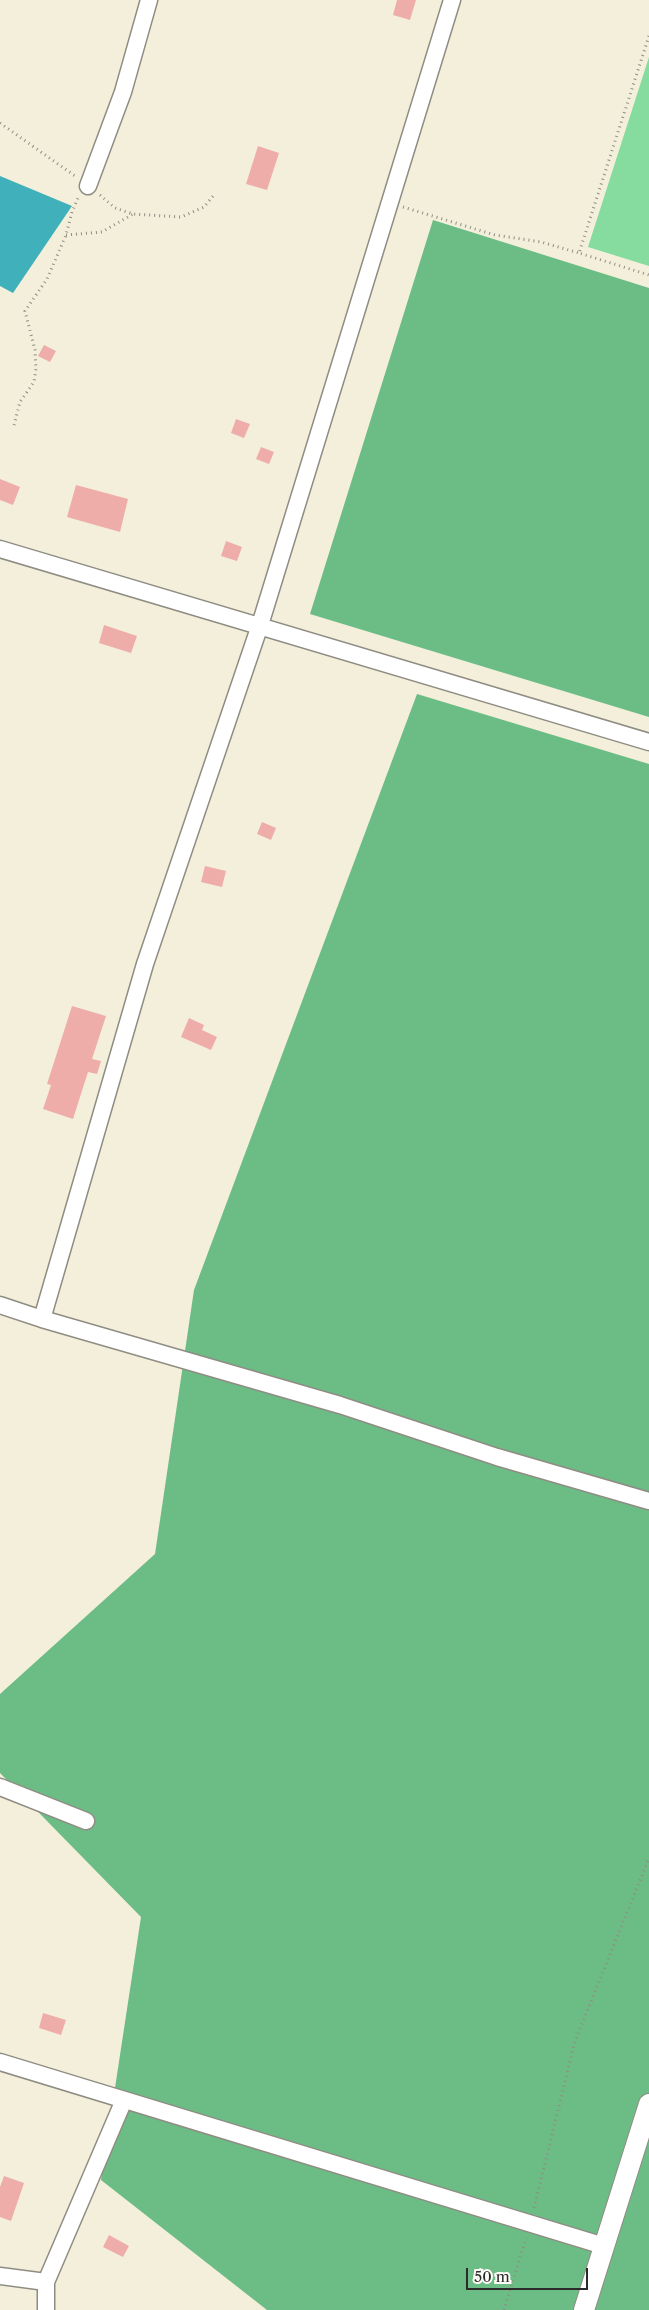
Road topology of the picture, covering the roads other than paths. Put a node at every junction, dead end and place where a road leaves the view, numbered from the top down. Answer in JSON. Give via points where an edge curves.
{"nodes":[{"id":1,"x":149,"y":0,"type":"edge"},
{"id":2,"x":452,"y":0,"type":"edge"},
{"id":3,"x":88,"y":186,"type":"road end"},
{"id":4,"x":0,"y":549,"type":"edge"},
{"id":5,"x":260,"y":625,"type":"junction"},
{"id":6,"x":649,"y":742,"type":"edge"},
{"id":7,"x":0,"y":1305,"type":"edge"},
{"id":8,"x":42,"y":1320,"type":"junction"},
{"id":9,"x":649,"y":1501,"type":"edge"},
{"id":10,"x":0,"y":1787,"type":"edge"},
{"id":11,"x":86,"y":1821,"type":"dead end"},
{"id":12,"x":0,"y":2062,"type":"edge"},
{"id":13,"x":124,"y":2100,"type":"junction"},
{"id":14,"x":649,"y":2104,"type":"edge"},
{"id":15,"x":604,"y":2246,"type":"junction"},
{"id":16,"x":0,"y":2276,"type":"edge"},
{"id":17,"x":46,"y":2282,"type":"junction"},
{"id":18,"x":46,"y":2310,"type":"edge"},
{"id":19,"x":584,"y":2310,"type":"edge"}],
"edges":[{"from":1,"to":3,"type":"street","via":[[123,92]]},
{"from":2,"to":5,"type":"street"},
{"from":4,"to":5,"type":"street"},
{"from":5,"to":6,"type":"street"},
{"from":5,"to":8,"type":"street","via":[[145,964]]},
{"from":7,"to":8,"type":"street"},
{"from":8,"to":9,"type":"street","via":[[340,1405],[497,1457]]},
{"from":10,"to":11,"type":"street"},
{"from":12,"to":13,"type":"street"},
{"from":13,"to":15,"type":"street"},
{"from":13,"to":17,"type":"street"},
{"from":14,"to":15,"type":"street"},
{"from":15,"to":19,"type":"street"},
{"from":16,"to":17,"type":"street"},
{"from":17,"to":18,"type":"street"}]}
